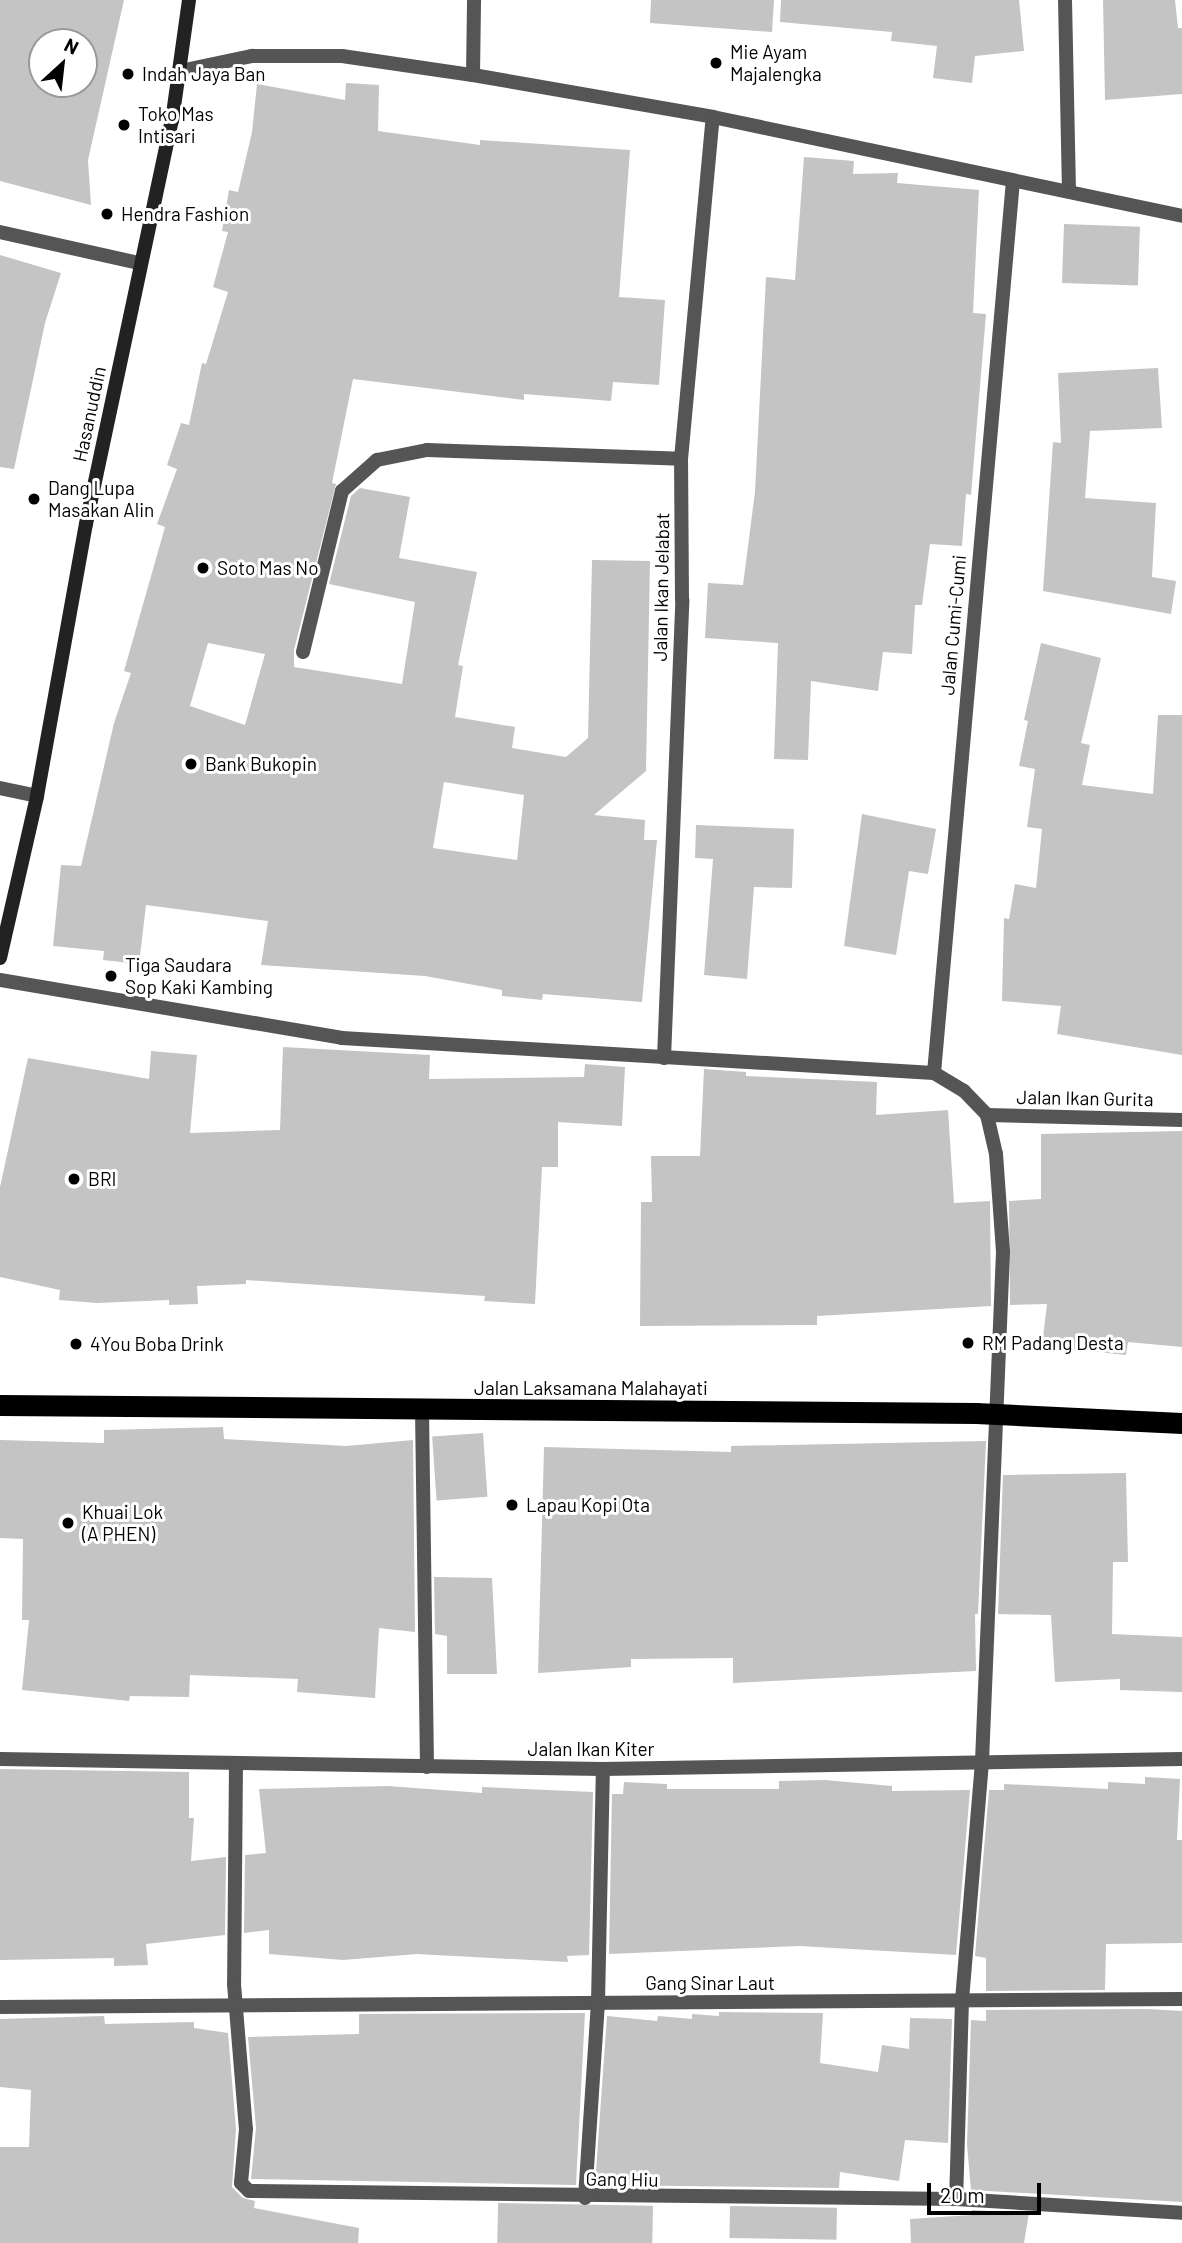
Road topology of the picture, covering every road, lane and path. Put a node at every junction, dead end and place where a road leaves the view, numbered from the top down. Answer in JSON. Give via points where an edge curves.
{"nodes":[{"id":1,"x":189,"y":0,"type":"edge"},
{"id":2,"x":474,"y":0,"type":"edge"},
{"id":3,"x":1065,"y":0,"type":"edge"},
{"id":4,"x":180,"y":71,"type":"junction"},
{"id":5,"x":473,"y":75,"type":"junction"},
{"id":6,"x":713,"y":117,"type":"junction"},
{"id":7,"x":1013,"y":180,"type":"junction"},
{"id":8,"x":1069,"y":190,"type":"junction"},
{"id":9,"x":1182,"y":216,"type":"edge"},
{"id":10,"x":0,"y":232,"type":"edge"},
{"id":11,"x":139,"y":263,"type":"junction"},
{"id":12,"x":681,"y":459,"type":"junction"},
{"id":13,"x":303,"y":652,"type":"dead end"},
{"id":14,"x":0,"y":788,"type":"edge"},
{"id":15,"x":37,"y":796,"type":"junction"},
{"id":16,"x":0,"y":958,"type":"edge"},
{"id":17,"x":0,"y":980,"type":"edge"},
{"id":18,"x":664,"y":1058,"type":"junction"},
{"id":19,"x":934,"y":1073,"type":"junction"},
{"id":20,"x":987,"y":1115,"type":"junction"},
{"id":21,"x":1182,"y":1120,"type":"edge"},
{"id":22,"x":0,"y":1405,"type":"edge"},
{"id":23,"x":422,"y":1409,"type":"junction"},
{"id":24,"x":998,"y":1414,"type":"junction"},
{"id":25,"x":1182,"y":1423,"type":"edge"},
{"id":26,"x":0,"y":1759,"type":"edge"},
{"id":27,"x":1182,"y":1759,"type":"edge"},
{"id":28,"x":982,"y":1762,"type":"junction"},
{"id":29,"x":236,"y":1763,"type":"junction"},
{"id":30,"x":427,"y":1767,"type":"junction"},
{"id":31,"x":603,"y":1769,"type":"junction"},
{"id":32,"x":1182,"y":1999,"type":"edge"},
{"id":33,"x":962,"y":2000,"type":"junction"},
{"id":34,"x":598,"y":2003,"type":"junction"},
{"id":35,"x":0,"y":2007,"type":"edge"},
{"id":36,"x":239,"y":2007,"type":"junction"},
{"id":37,"x":585,"y":2198,"type":"junction"},
{"id":38,"x":956,"y":2199,"type":"junction"},
{"id":39,"x":1182,"y":2213,"type":"edge"}],
"edges":[{"from":1,"to":4,"type":"street","name":"Hasanuddin"},
{"from":2,"to":5,"type":"street"},
{"from":3,"to":8,"type":"street"},
{"from":4,"to":5,"type":"street","via":[[252,56],[316,56]]},
{"from":4,"to":11,"type":"street","name":"Hasanuddin"},
{"from":5,"to":6,"type":"street"},
{"from":6,"to":7,"type":"street"},
{"from":6,"to":12,"type":"street","name":"Jalan Ikan Jelabat"},
{"from":7,"to":8,"type":"street"},
{"from":7,"to":19,"type":"street","name":"Jalan Cumi-Cumi"},
{"from":8,"to":9,"type":"street"},
{"from":10,"to":11,"type":"street"},
{"from":11,"to":15,"type":"street","name":"Hasanuddin"},
{"from":12,"to":13,"type":"street","via":[[428,450],[377,460],[342,491]]},
{"from":12,"to":18,"type":"street","name":"Jalan Ikan Jelabat","via":[[682,600]]},
{"from":14,"to":15,"type":"street"},
{"from":15,"to":16,"type":"street","name":"Hasanuddin"},
{"from":17,"to":18,"type":"street","via":[[342,1038]]},
{"from":18,"to":19,"type":"street"},
{"from":19,"to":20,"type":"street","via":[[964,1091]]},
{"from":20,"to":21,"type":"street","name":"Jalan Ikan Gurita"},
{"from":20,"to":24,"type":"street","via":[[996,1154],[1003,1252]]},
{"from":22,"to":23,"type":"highway","name":"Jalan Laksamana Malahayati"},
{"from":23,"to":24,"type":"highway","name":"Jalan Laksamana Malahayati"},
{"from":23,"to":30,"type":"street"},
{"from":24,"to":25,"type":"highway","name":"Jalan Laksamana Malahayati"},
{"from":24,"to":28,"type":"street"},
{"from":26,"to":29,"type":"street","name":"Jalan Ikan Kiter"},
{"from":27,"to":28,"type":"street","name":"Jalan Ikan Kiter"},
{"from":28,"to":31,"type":"street","name":"Jalan Ikan Kiter"},
{"from":28,"to":33,"type":"street"},
{"from":29,"to":30,"type":"street","name":"Jalan Ikan Kiter"},
{"from":29,"to":36,"type":"street","name":"Gang Hiu","via":[[234,1984]]},
{"from":30,"to":31,"type":"street","name":"Jalan Ikan Kiter"},
{"from":31,"to":34,"type":"street"},
{"from":32,"to":33,"type":"street","name":"Gang Sinar Laut"},
{"from":33,"to":34,"type":"street","name":"Gang Sinar Laut"},
{"from":33,"to":38,"type":"street"},
{"from":34,"to":36,"type":"street","name":"Gang Sinar Laut"},
{"from":34,"to":37,"type":"street"},
{"from":35,"to":36,"type":"street","name":"Gang Sinar Laut"},
{"from":36,"to":37,"type":"street","name":"Gang Hiu","via":[[246,2129],[242,2183],[249,2191]]},
{"from":37,"to":38,"type":"street","name":"Gang Hiu"},
{"from":38,"to":39,"type":"street","name":"Gang Hiu"}]}
